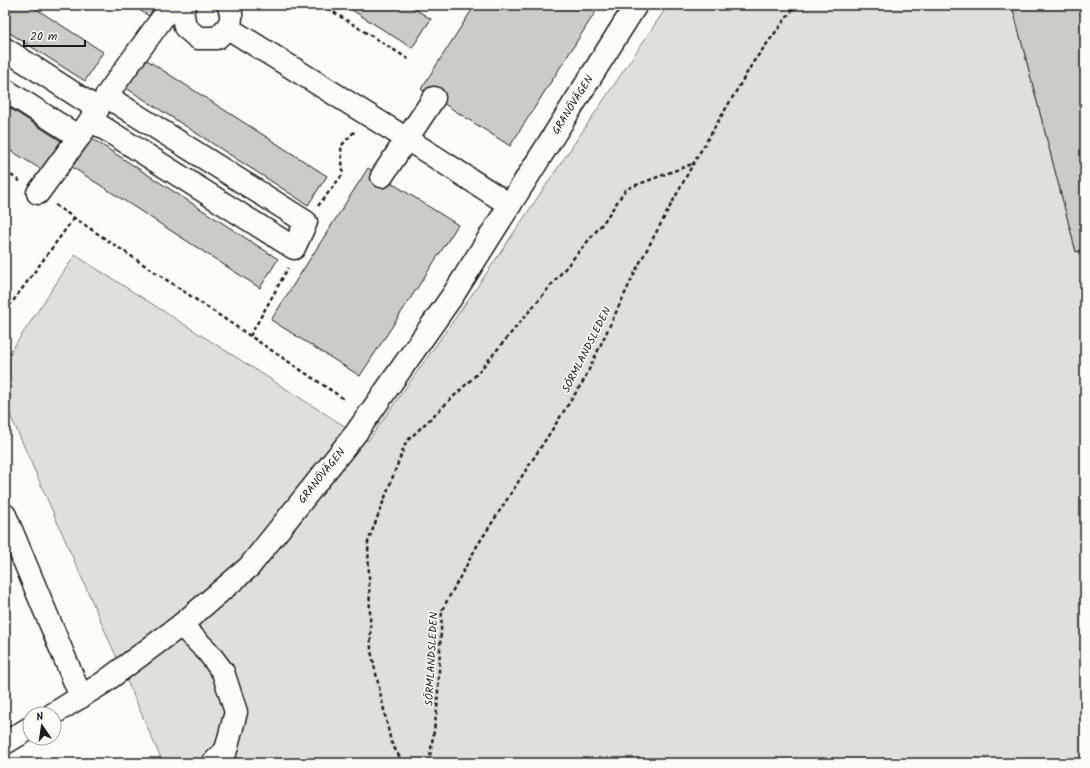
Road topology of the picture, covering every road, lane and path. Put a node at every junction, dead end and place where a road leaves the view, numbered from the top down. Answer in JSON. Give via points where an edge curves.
{"nodes":[{"id":1,"x":177,"y":5,"type":"edge"},
{"id":2,"x":185,"y":5,"type":"edge"},
{"id":3,"x":228,"y":5,"type":"edge"},
{"id":4,"x":322,"y":5,"type":"edge"},
{"id":5,"x":430,"y":5,"type":"edge"},
{"id":6,"x":437,"y":5,"type":"edge"},
{"id":7,"x":636,"y":5,"type":"edge"},
{"id":8,"x":796,"y":5,"type":"edge"},
{"id":9,"x":228,"y":28,"type":"junction"},
{"id":10,"x":5,"y":49,"type":"edge"},
{"id":11,"x":410,"y":60,"type":"dead end"},
{"id":12,"x":5,"y":90,"type":"edge"},
{"id":13,"x":434,"y":98,"type":"dead end"},
{"id":14,"x":93,"y":115,"type":"junction"},
{"id":15,"x":383,"y":124,"type":"junction"},
{"id":16,"x":407,"y":139,"type":"junction"},
{"id":17,"x":693,"y":164,"type":"junction"},
{"id":18,"x":5,"y":171,"type":"edge"},
{"id":19,"x":382,"y":176,"type":"dead end"},
{"id":20,"x":38,"y":193,"type":"junction"},
{"id":21,"x":510,"y":205,"type":"junction"},
{"id":22,"x":74,"y":218,"type":"junction"},
{"id":23,"x":306,"y":222,"type":"junction"},
{"id":24,"x":294,"y":248,"type":"junction"},
{"id":25,"x":5,"y":312,"type":"edge"},
{"id":26,"x":250,"y":336,"type":"junction"},
{"id":27,"x":344,"y":399,"type":"dead end"},
{"id":28,"x":5,"y":515,"type":"edge"},
{"id":29,"x":181,"y":625,"type":"junction"},
{"id":30,"x":81,"y":697,"type":"junction"},
{"id":31,"x":62,"y":709,"type":"edge"},
{"id":32,"x":22,"y":733,"type":"edge"},
{"id":33,"x":5,"y":743,"type":"edge"},
{"id":34,"x":212,"y":763,"type":"edge"},
{"id":35,"x":403,"y":763,"type":"edge"},
{"id":36,"x":429,"y":763,"type":"edge"}],
"edges":[{"from":1,"to":14,"type":"street","via":[[166,13]]},
{"from":2,"to":9,"type":"street","via":[[182,10],[184,27],[198,38],[217,38]]},
{"from":3,"to":9,"type":"street","via":[[232,12]]},
{"from":4,"to":11,"type":"path"},
{"from":5,"to":6,"type":"path","via":[[434,8]]},
{"from":7,"to":21,"type":"street","name":"GRANÖVÄGEN"},
{"from":8,"to":17,"type":"path","name":"SÖRMLANDSLEDEN","via":[[754,61]]},
{"from":9,"to":15,"type":"street"},
{"from":10,"to":14,"type":"street"},
{"from":12,"to":14,"type":"street"},
{"from":13,"to":16,"type":"street"},
{"from":14,"to":20,"type":"street"},
{"from":14,"to":23,"type":"street"},
{"from":14,"to":24,"type":"street"},
{"from":15,"to":16,"type":"street"},
{"from":15,"to":23,"type":"path","via":[[353,134],[342,146],[343,174]]},
{"from":16,"to":19,"type":"street"},
{"from":16,"to":21,"type":"street"},
{"from":17,"to":35,"type":"path","via":[[626,189],[603,224],[481,369],[406,442],[368,542],[371,651],[391,742]]},
{"from":17,"to":36,"type":"path","name":"SÖRMLANDSLEDEN","via":[[637,268],[584,380],[477,546],[442,610],[437,710]]},
{"from":18,"to":20,"type":"path"},
{"from":20,"to":22,"type":"path"},
{"from":21,"to":29,"type":"street","name":"GRANÖVÄGEN","via":[[453,295],[356,433],[249,567]]},
{"from":22,"to":25,"type":"path"},
{"from":22,"to":26,"type":"path"},
{"from":23,"to":24,"type":"street"},
{"from":24,"to":26,"type":"path","via":[[289,265]]},
{"from":26,"to":27,"type":"path"},
{"from":28,"to":30,"type":"street"},
{"from":29,"to":30,"type":"street","name":"GRANÖVÄGEN"},
{"from":29,"to":34,"type":"street","via":[[208,652],[223,672],[236,712],[226,750]]},
{"from":30,"to":31,"type":"street","name":"GRANÖVÄGEN"},
{"from":32,"to":33,"type":"street"}]}
